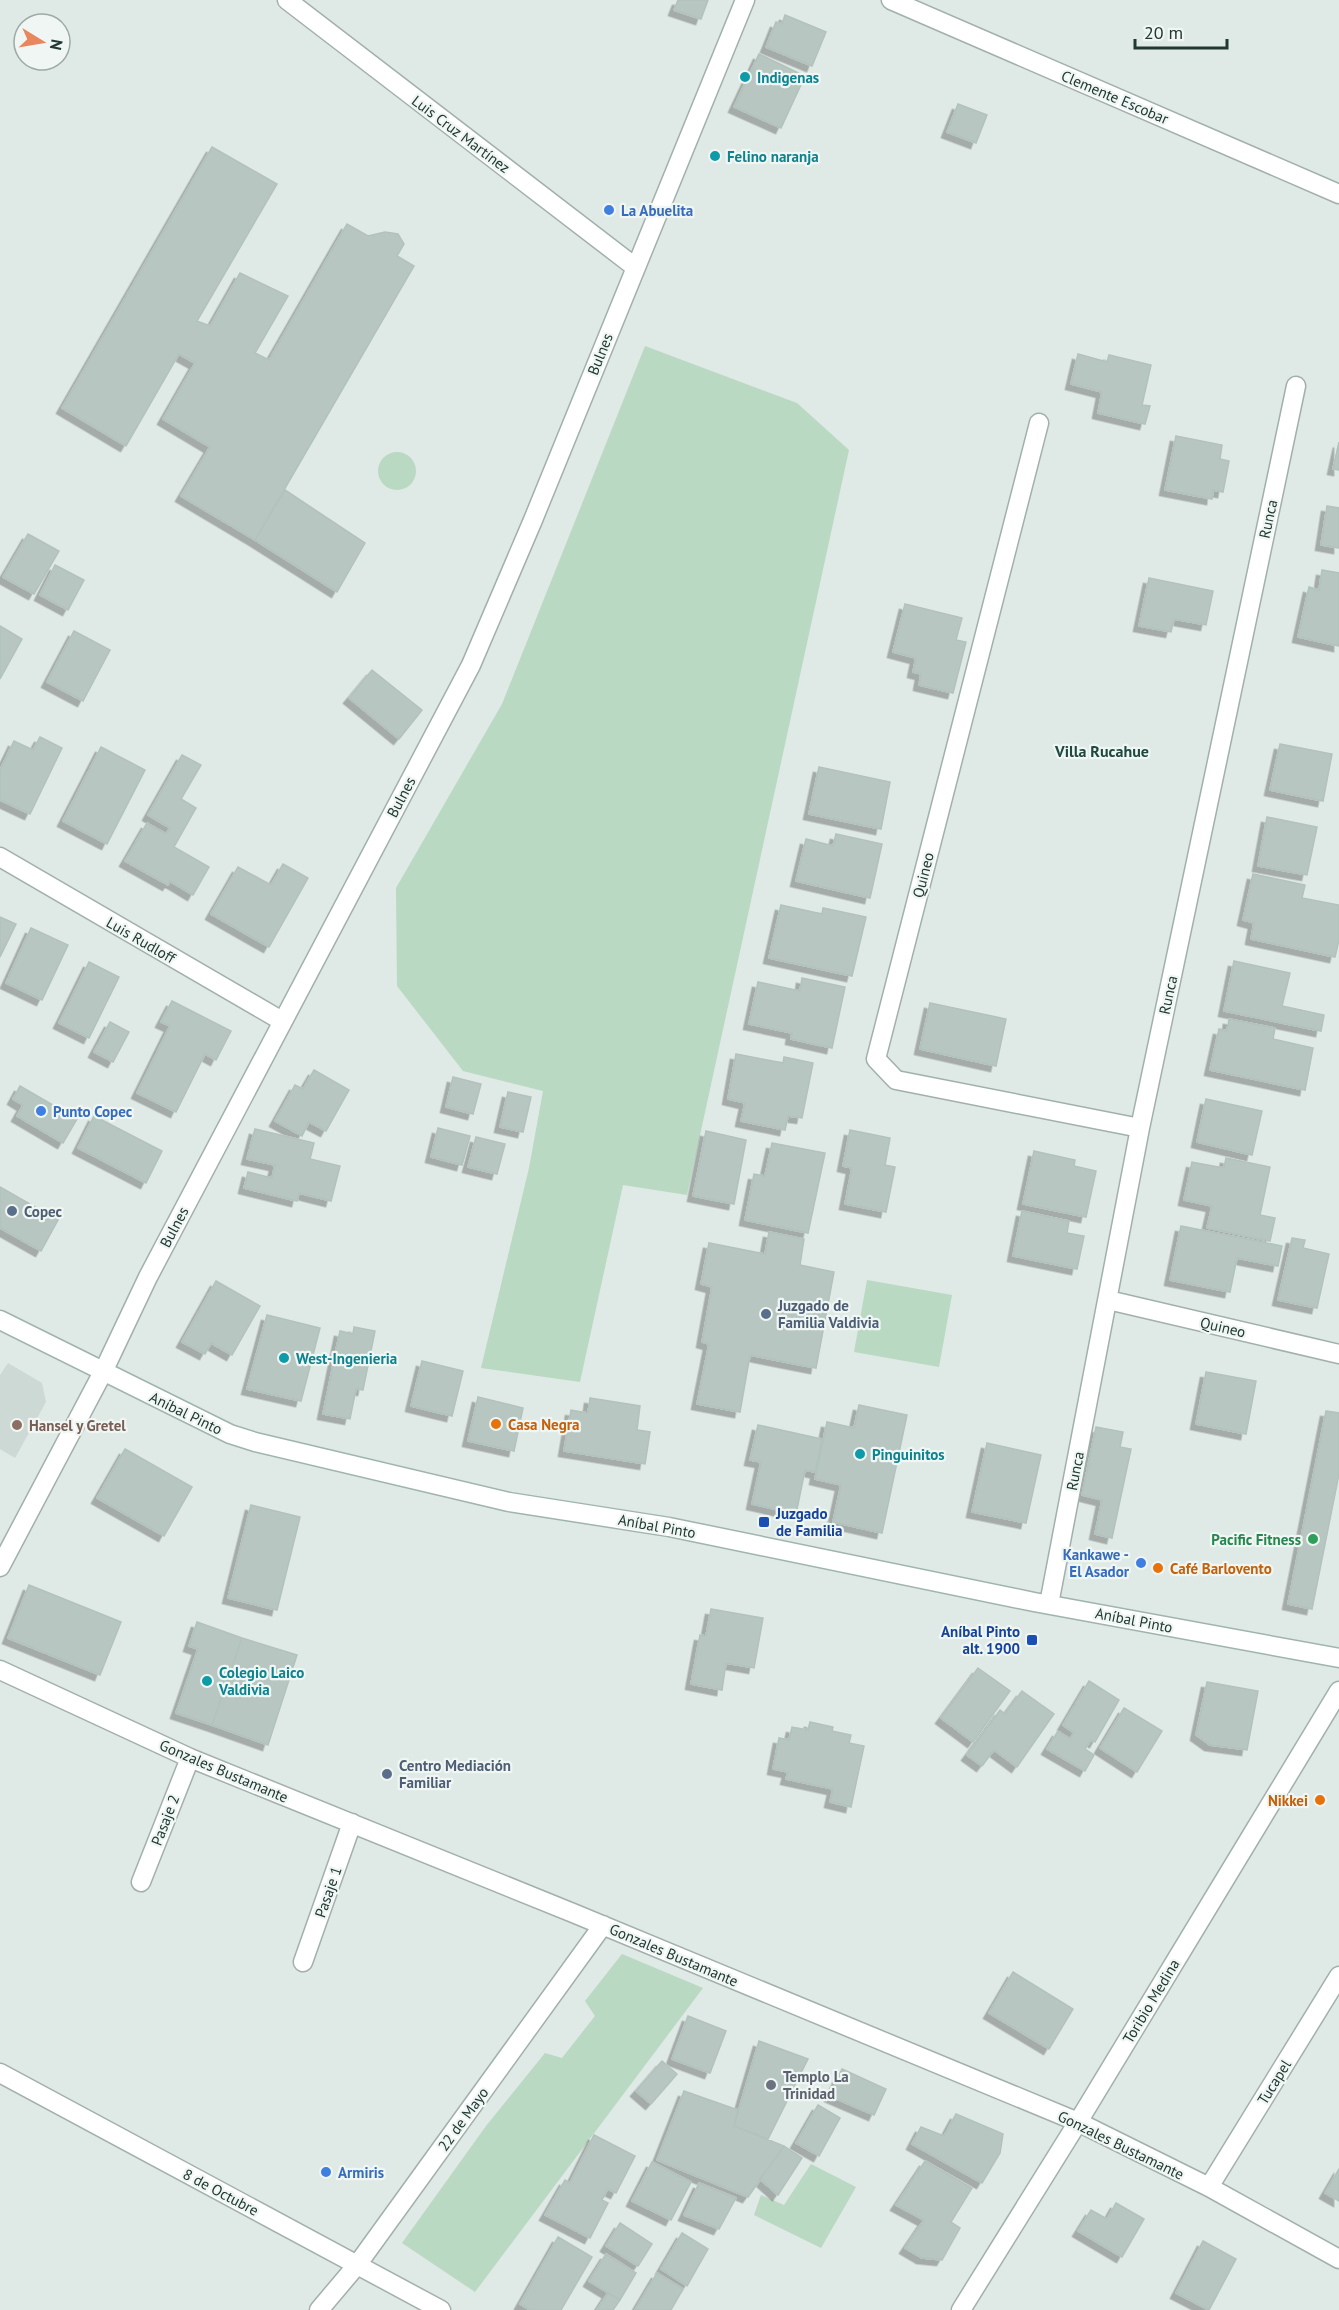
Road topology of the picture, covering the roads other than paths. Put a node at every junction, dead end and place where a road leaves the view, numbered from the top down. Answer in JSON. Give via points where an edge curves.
{"nodes":[{"id":1,"x":287,"y":0,"type":"edge"},
{"id":2,"x":745,"y":0,"type":"edge"},
{"id":3,"x":896,"y":1,"type":"edge"},
{"id":4,"x":1339,"y":194,"type":"edge"},
{"id":5,"x":635,"y":267,"type":"junction"},
{"id":6,"x":1296,"y":386,"type":"dead end"},
{"id":7,"x":1039,"y":423,"type":"dead end"},
{"id":8,"x":0,"y":857,"type":"edge"},
{"id":9,"x":282,"y":1021,"type":"junction"},
{"id":10,"x":1140,"y":1128,"type":"junction"},
{"id":11,"x":1108,"y":1300,"type":"junction"},
{"id":12,"x":0,"y":1320,"type":"edge"},
{"id":13,"x":1339,"y":1354,"type":"edge"},
{"id":14,"x":103,"y":1372,"type":"junction"},
{"id":15,"x":0,"y":1567,"type":"edge"},
{"id":16,"x":1049,"y":1604,"type":"junction"},
{"id":17,"x":1339,"y":1658,"type":"edge"},
{"id":18,"x":0,"y":1670,"type":"edge"},
{"id":19,"x":1339,"y":1690,"type":"edge"},
{"id":20,"x":190,"y":1758,"type":"junction"},
{"id":21,"x":352,"y":1823,"type":"junction"},
{"id":22,"x":141,"y":1882,"type":"dead end"},
{"id":23,"x":603,"y":1925,"type":"junction"},
{"id":24,"x":303,"y":1962,"type":"dead end"},
{"id":25,"x":1339,"y":1976,"type":"edge"},
{"id":26,"x":0,"y":2073,"type":"edge"},
{"id":27,"x":1078,"y":2122,"type":"junction"},
{"id":28,"x":1209,"y":2187,"type":"junction"},
{"id":29,"x":1339,"y":2259,"type":"edge"},
{"id":30,"x":357,"y":2265,"type":"junction"},
{"id":31,"x":319,"y":2310,"type":"edge"},
{"id":32,"x":441,"y":2310,"type":"edge"},
{"id":33,"x":961,"y":2310,"type":"edge"}],
"edges":[{"from":1,"to":5,"type":"street","name":"Luis Cruz Martínez"},
{"from":2,"to":5,"type":"street","name":"Bulnes"},
{"from":3,"to":4,"type":"street","name":"Clemente Escobar"},
{"from":5,"to":9,"type":"street","name":"Bulnes","via":[[471,665]]},
{"from":6,"to":10,"type":"street","name":"Runca"},
{"from":7,"to":10,"type":"street","name":"Quineo","via":[[876,1059],[896,1080]]},
{"from":8,"to":9,"type":"street","name":"Luis Rudloff"},
{"from":9,"to":14,"type":"street","name":"Bulnes","via":[[148,1277]]},
{"from":10,"to":11,"type":"street","name":"Runca"},
{"from":11,"to":13,"type":"street","name":"Quineo"},
{"from":11,"to":16,"type":"street","name":"Runca"},
{"from":12,"to":14,"type":"street","name":"Aníbal Pinto"},
{"from":14,"to":15,"type":"street","name":"Bulnes"},
{"from":14,"to":16,"type":"street","name":"Aníbal Pinto","via":[[230,1434],[274,1447],[509,1502],[669,1527]]},
{"from":16,"to":17,"type":"street","name":"Aníbal Pinto"},
{"from":18,"to":20,"type":"street","name":"Gonzales Bustamante"},
{"from":19,"to":27,"type":"street","name":"Toribio Medina"},
{"from":20,"to":21,"type":"street","name":"Gonzales Bustamante"},
{"from":20,"to":22,"type":"street","name":"Pasaje 2"},
{"from":21,"to":23,"type":"street","name":"Gonzales Bustamante"},
{"from":21,"to":24,"type":"street","name":"Pasaje 1"},
{"from":23,"to":27,"type":"street","name":"Gonzales Bustamante"},
{"from":23,"to":30,"type":"street","name":"22 de Mayo"},
{"from":25,"to":28,"type":"street","name":"Tucapel"},
{"from":26,"to":30,"type":"street","name":"8 de Octubre"},
{"from":27,"to":28,"type":"street","name":"Gonzales Bustamante"},
{"from":27,"to":33,"type":"street","name":"Toribio Medina"},
{"from":28,"to":29,"type":"street","name":"Gonzales Bustamante"},
{"from":30,"to":31,"type":"street","name":"22 de Mayo"},
{"from":30,"to":32,"type":"street","name":"8 de Octubre"}]}
